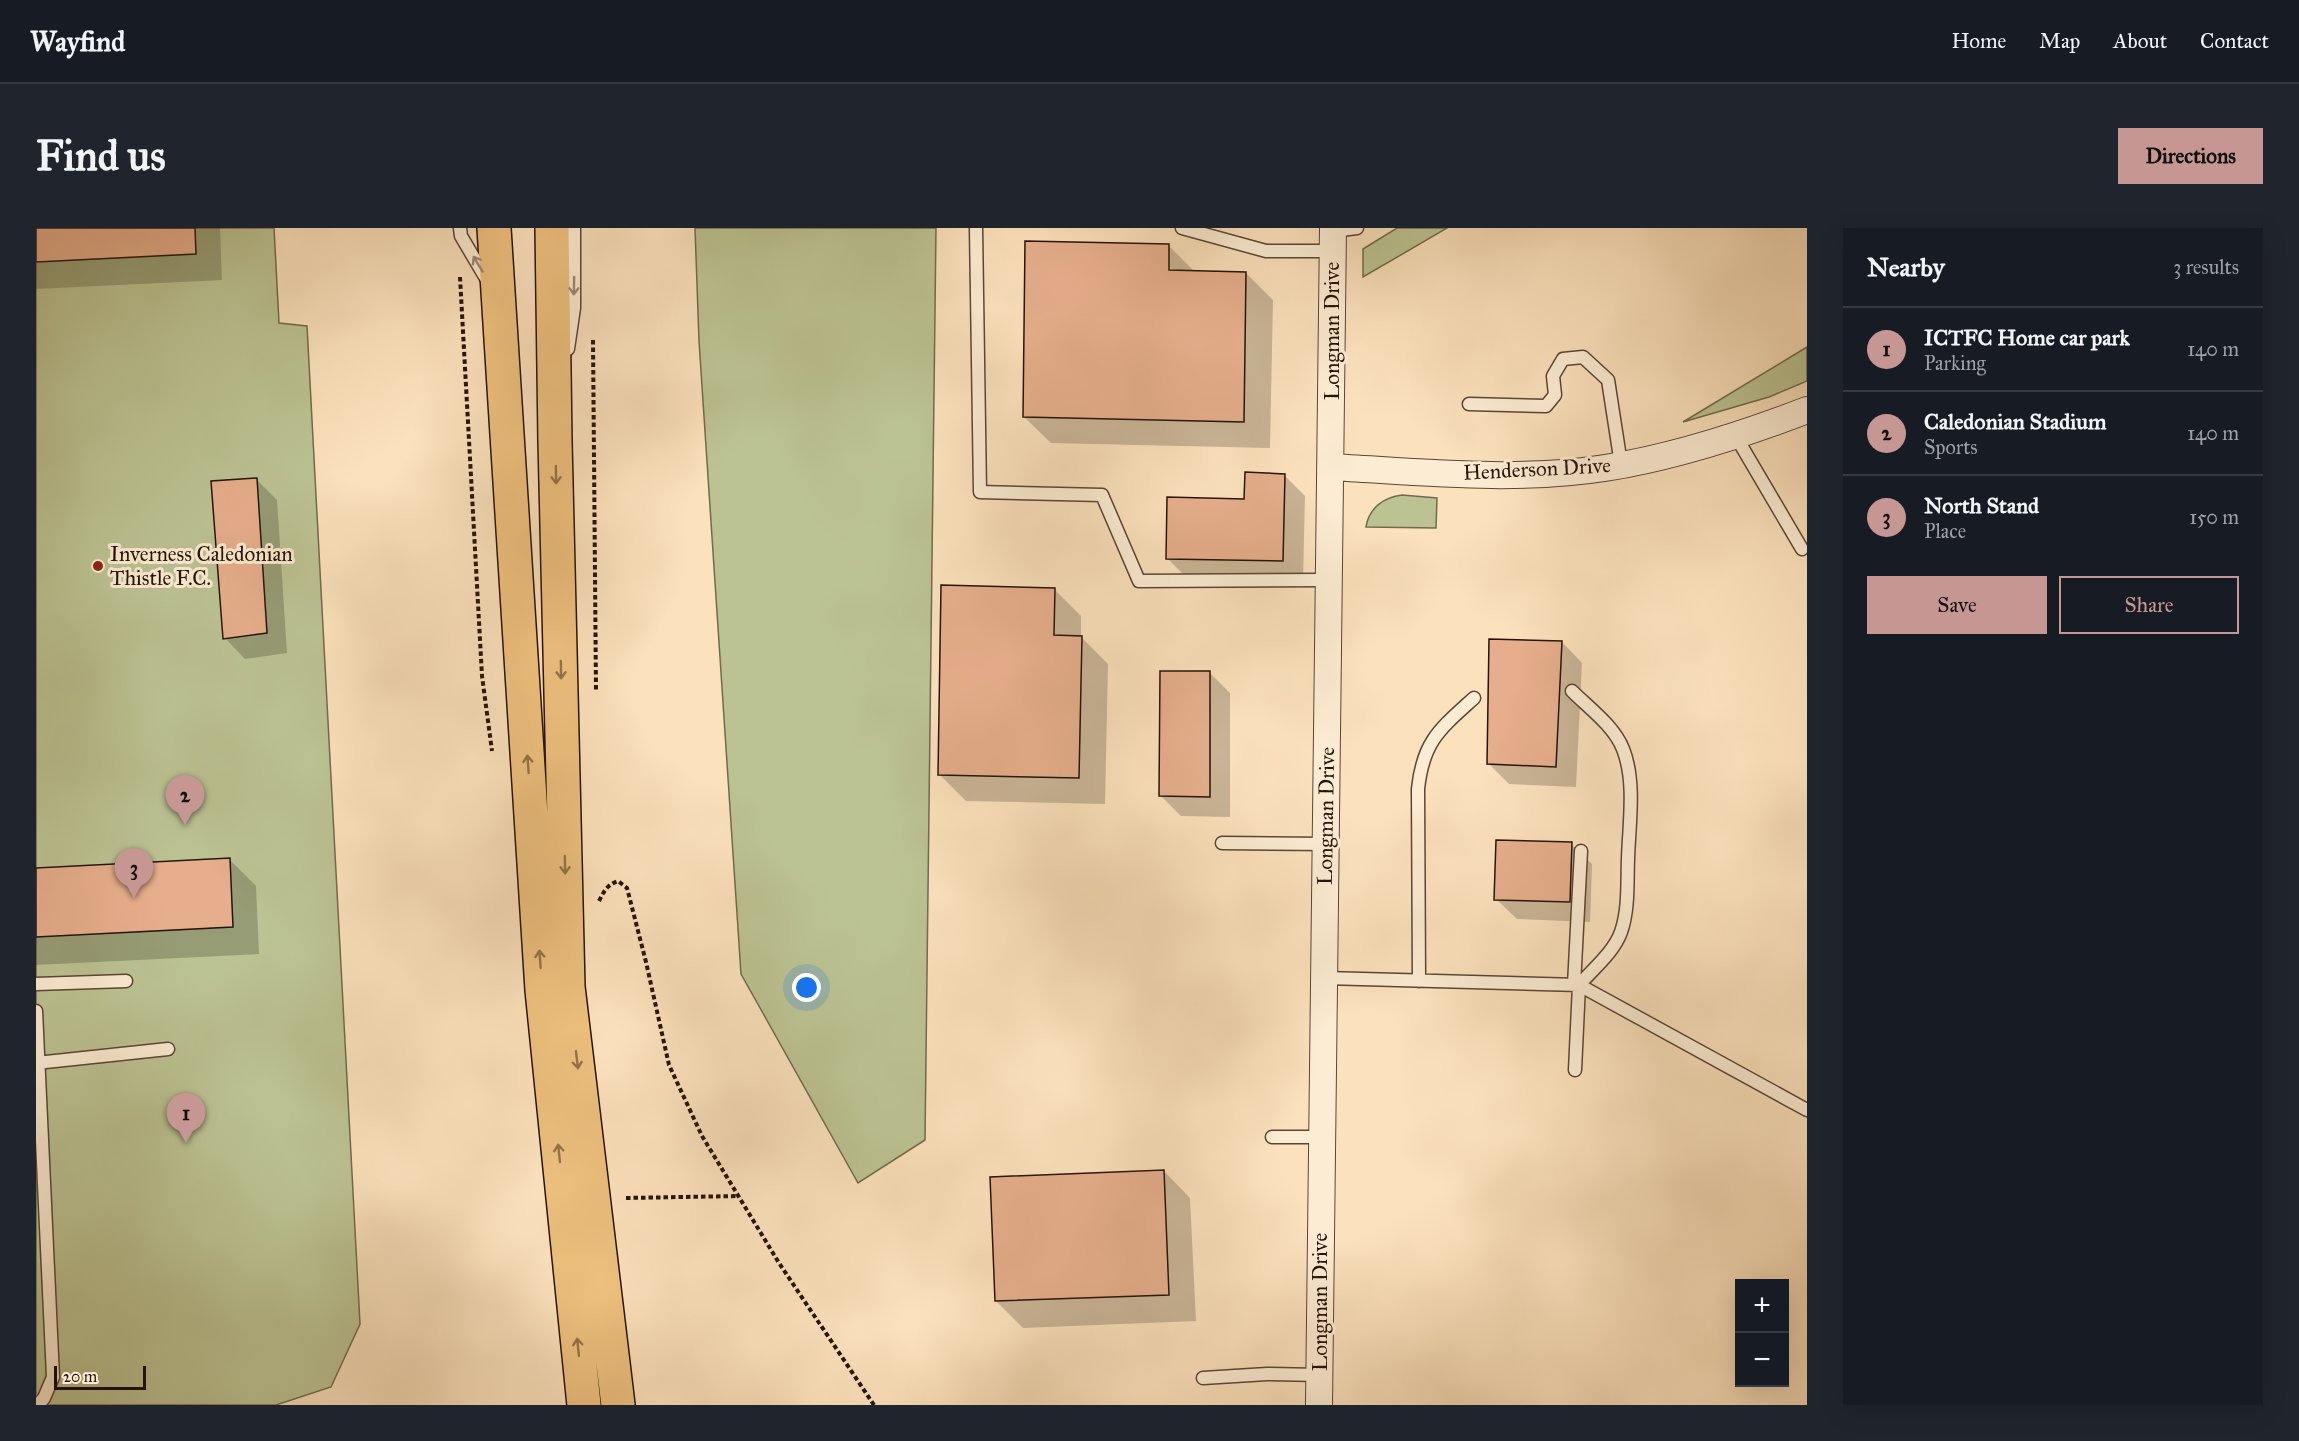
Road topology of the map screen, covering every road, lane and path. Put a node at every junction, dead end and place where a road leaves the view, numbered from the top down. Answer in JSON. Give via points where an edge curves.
{"nodes":[{"id":1,"x":460,"y":228,"type":"edge"},
{"id":2,"x":494,"y":228,"type":"edge"},
{"id":3,"x":552,"y":228,"type":"edge"},
{"id":4,"x":574,"y":228,"type":"edge"},
{"id":5,"x":976,"y":228,"type":"edge"},
{"id":6,"x":1182,"y":228,"type":"edge"},
{"id":7,"x":1339,"y":234,"type":"edge"},
{"id":8,"x":499,"y":299,"type":"junction"},
{"id":9,"x":593,"y":335,"type":"dead end"},
{"id":10,"x":1470,"y":404,"type":"dead end"},
{"id":11,"x":1807,"y":410,"type":"edge"},
{"id":12,"x":1735,"y":435,"type":"junction"},
{"id":13,"x":555,"y":441,"type":"junction"},
{"id":14,"x":1621,"y":464,"type":"junction"},
{"id":15,"x":1331,"y":467,"type":"junction"},
{"id":16,"x":1802,"y":549,"type":"dead end"},
{"id":17,"x":1328,"y":580,"type":"junction"},
{"id":18,"x":1572,"y":691,"type":"dead end"},
{"id":19,"x":1474,"y":698,"type":"dead end"},
{"id":20,"x":596,"y":703,"type":"dead end"},
{"id":21,"x":1222,"y":843,"type":"dead end"},
{"id":22,"x":1326,"y":844,"type":"junction"},
{"id":23,"x":1581,"y":851,"type":"dead end"},
{"id":24,"x":597,"y":893,"type":"dead end"},
{"id":25,"x":1325,"y":978,"type":"junction"},
{"id":26,"x":126,"y":981,"type":"dead end"},
{"id":27,"x":1419,"y":981,"type":"junction"},
{"id":28,"x":36,"y":984,"type":"edge"},
{"id":29,"x":1576,"y":985,"type":"junction"},
{"id":30,"x":36,"y":1011,"type":"edge"},
{"id":31,"x":168,"y":1049,"type":"dead end"},
{"id":32,"x":37,"y":1063,"type":"edge"},
{"id":33,"x":1575,"y":1070,"type":"dead end"},
{"id":34,"x":1807,"y":1110,"type":"edge"},
{"id":35,"x":1272,"y":1137,"type":"dead end"},
{"id":36,"x":1321,"y":1137,"type":"junction"},
{"id":37,"x":739,"y":1196,"type":"junction"},
{"id":38,"x":615,"y":1198,"type":"dead end"},
{"id":39,"x":1320,"y":1376,"type":"junction"},
{"id":40,"x":1203,"y":1378,"type":"dead end"},
{"id":41,"x":38,"y":1405,"type":"edge"},
{"id":42,"x":584,"y":1405,"type":"edge"},
{"id":43,"x":618,"y":1405,"type":"edge"},
{"id":44,"x":874,"y":1405,"type":"edge"},
{"id":45,"x":1319,"y":1405,"type":"edge"}],
"edges":[{"from":8,"to":1,"type":"lane","one_way":true},
{"from":2,"to":8,"type":"highway"},
{"from":3,"to":13,"type":"highway"},
{"from":4,"to":13,"type":"lane","one_way":true,"via":[[574,308]]},
{"from":5,"to":17,"type":"lane","via":[[980,492],[1102,495],[1139,581]]},
{"from":6,"to":7,"type":"lane","via":[[1266,251]]},
{"from":7,"to":15,"type":"street","name":"Longman Drive"},
{"from":42,"to":8,"type":"highway","one_way":true,"via":[[542,990]]},
{"from":9,"to":20,"type":"path"},
{"from":10,"to":14,"type":"lane","via":[[1546,406],[1555,395],[1553,376],[1563,359],[1583,357],[1608,380]]},
{"from":11,"to":12,"type":"street","name":"Henderson Drive"},
{"from":12,"to":14,"type":"street","name":"Henderson Drive","via":[[1677,453]]},
{"from":12,"to":16,"type":"lane"},
{"from":13,"to":43,"type":"highway","one_way":true,"via":[[568,987]]},
{"from":14,"to":15,"type":"street","name":"Henderson Drive","via":[[1533,474]]},
{"from":15,"to":17,"type":"street","name":"Longman Drive"},
{"from":17,"to":22,"type":"street","name":"Longman Drive"},
{"from":18,"to":29,"type":"lane","via":[[1623,747],[1630,794],[1626,914],[1621,934],[1606,956]]},
{"from":19,"to":27,"type":"lane","via":[[1438,733],[1427,748],[1420,769]]},
{"from":21,"to":22,"type":"lane"},
{"from":22,"to":25,"type":"street","name":"Longman Drive"},
{"from":23,"to":29,"type":"lane"},
{"from":24,"to":37,"type":"path","via":[[597,905],[611,883],[618,881],[627,888],[669,1065],[702,1136]]},
{"from":25,"to":27,"type":"lane"},
{"from":25,"to":36,"type":"street","name":"Longman Drive"},
{"from":26,"to":28,"type":"lane"},
{"from":27,"to":29,"type":"lane"},
{"from":29,"to":33,"type":"lane"},
{"from":29,"to":34,"type":"lane"},
{"from":30,"to":32,"type":"lane"},
{"from":31,"to":32,"type":"lane"},
{"from":32,"to":41,"type":"lane","via":[[54,1377]]},
{"from":35,"to":36,"type":"lane"},
{"from":36,"to":39,"type":"street","name":"Longman Drive"},
{"from":37,"to":38,"type":"path"},
{"from":37,"to":44,"type":"path"},
{"from":39,"to":40,"type":"lane"},
{"from":39,"to":45,"type":"street","name":"Longman Drive"}]}
